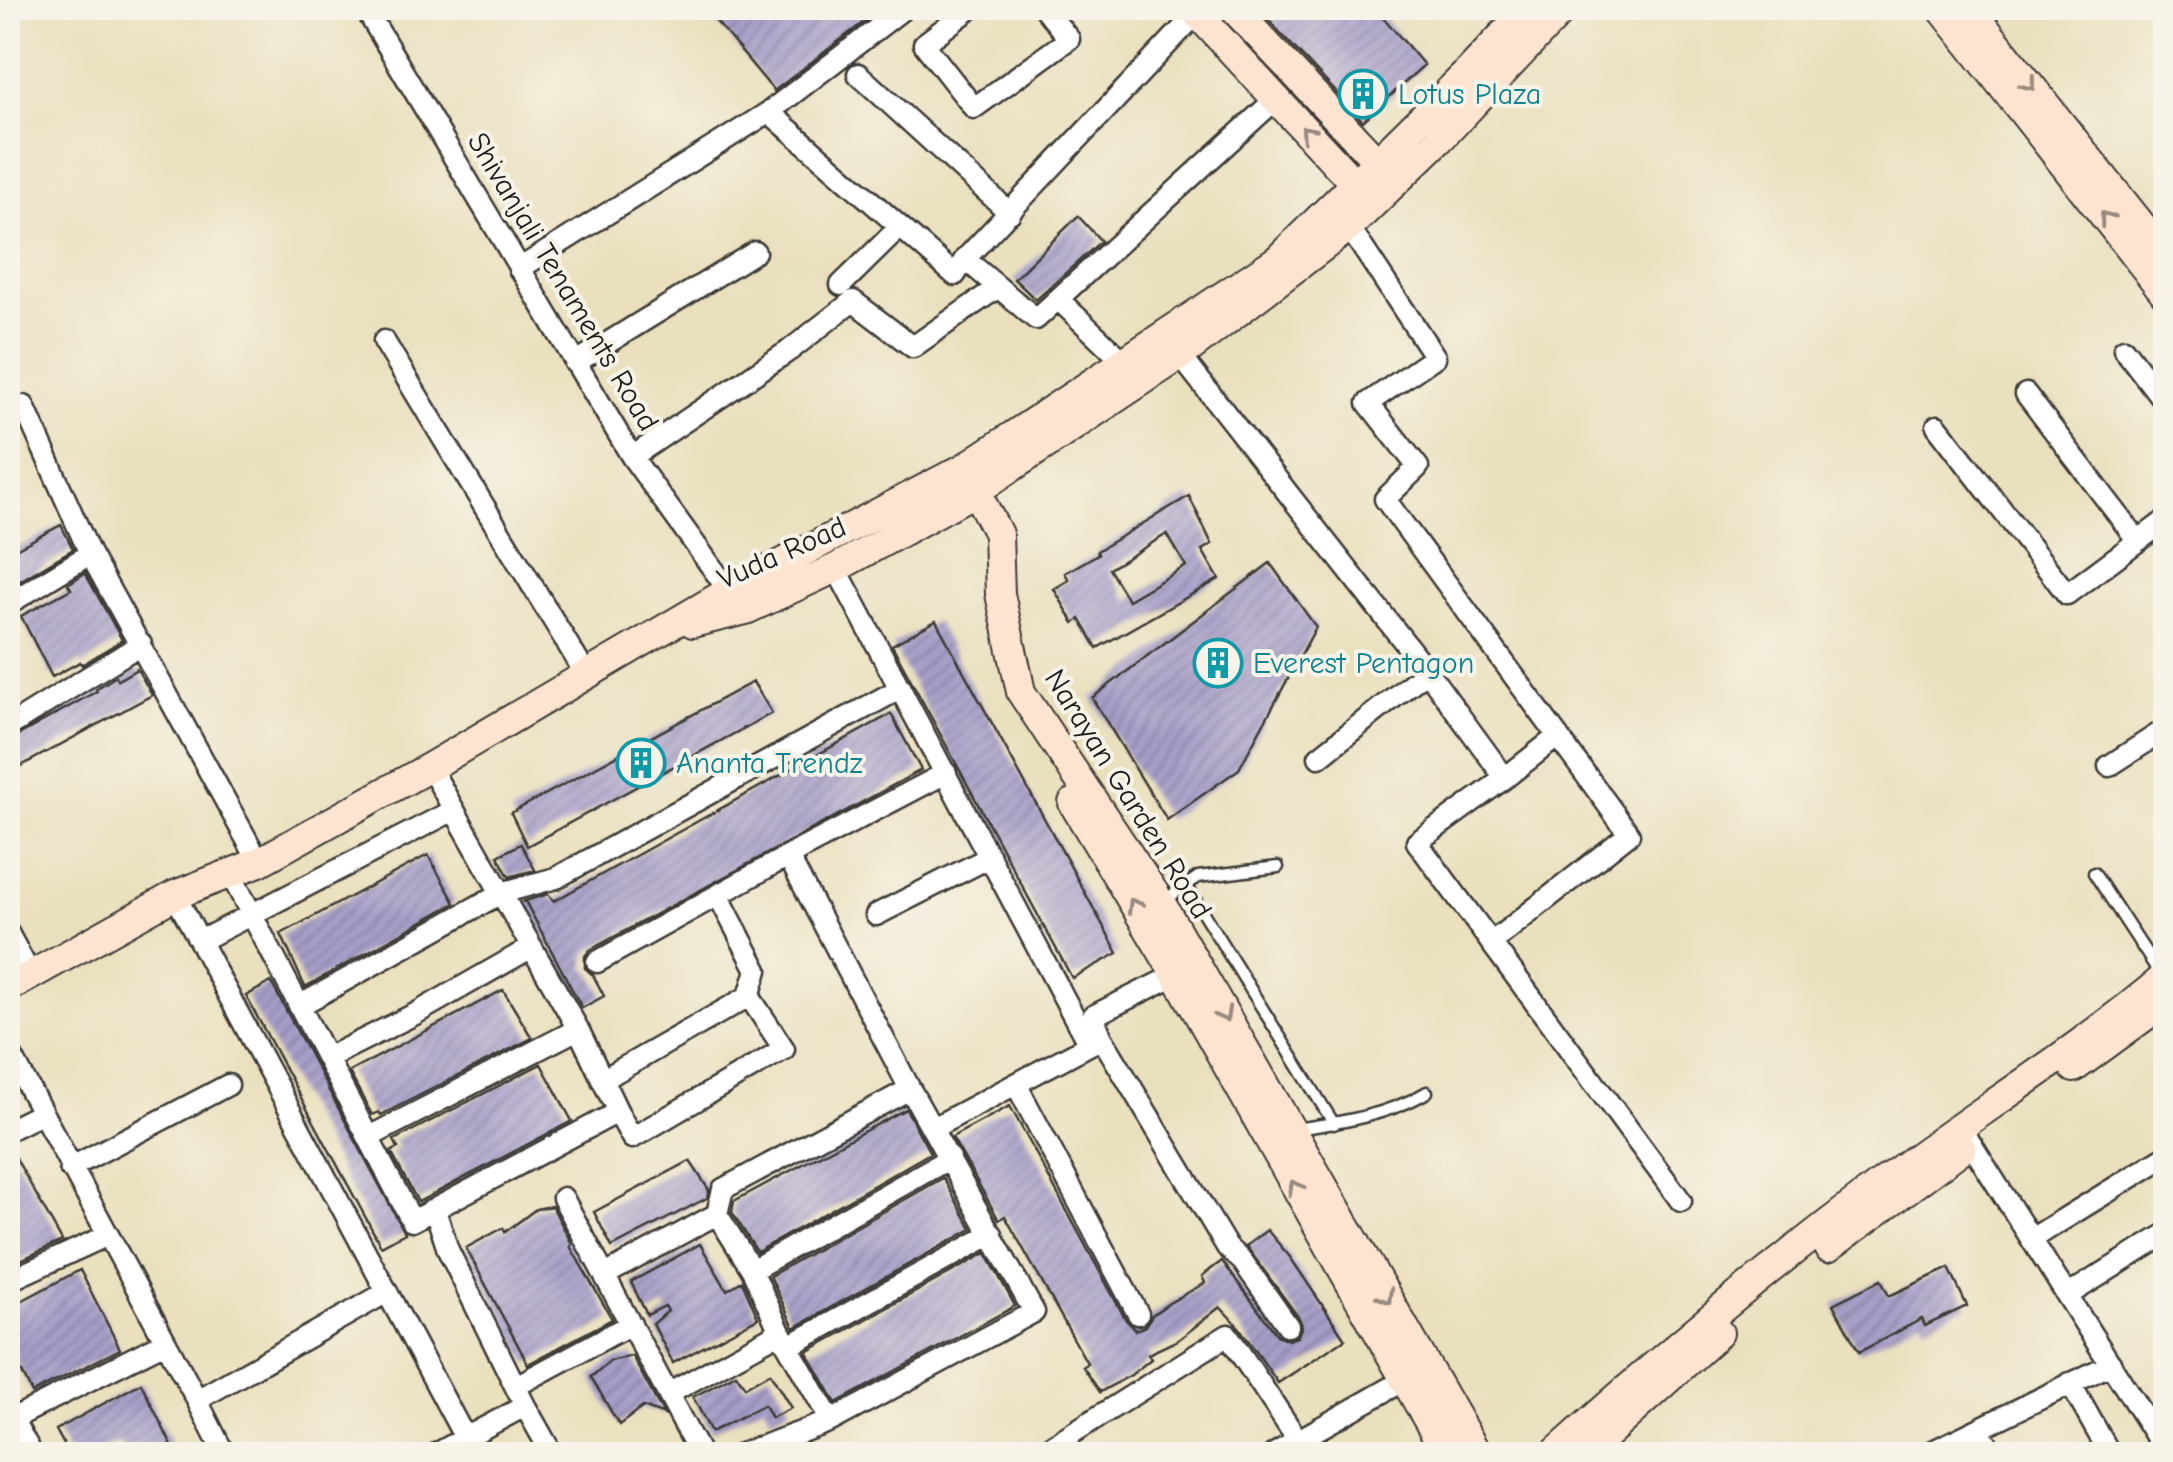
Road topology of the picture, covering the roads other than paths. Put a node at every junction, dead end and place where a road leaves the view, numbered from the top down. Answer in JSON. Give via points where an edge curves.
{"nodes":[{"id":1,"x":365,"y":8,"type":"edge"},
{"id":2,"x":904,"y":8,"type":"edge"},
{"id":3,"x":970,"y":8,"type":"edge"},
{"id":4,"x":1044,"y":8,"type":"edge"},
{"id":5,"x":1233,"y":8,"type":"edge"},
{"id":6,"x":1528,"y":8,"type":"edge"},
{"id":7,"x":1564,"y":8,"type":"edge"},
{"id":8,"x":1941,"y":8,"type":"edge"},
{"id":9,"x":1968,"y":8,"type":"edge"},
{"id":10,"x":1195,"y":10,"type":"edge"},
{"id":11,"x":858,"y":74,"type":"dead end"},
{"id":12,"x":1276,"y":98,"type":"junction"},
{"id":13,"x":769,"y":112,"type":"junction"},
{"id":14,"x":1386,"y":171,"type":"junction"},
{"id":15,"x":1364,"y":194,"type":"junction"},
{"id":16,"x":1010,"y":214,"type":"junction"},
{"id":17,"x":1340,"y":219,"type":"junction"},
{"id":18,"x":900,"y":227,"type":"junction"},
{"id":19,"x":754,"y":252,"type":"dead end"},
{"id":20,"x":2166,"y":256,"type":"edge"},
{"id":21,"x":964,"y":260,"type":"junction"},
{"id":22,"x":519,"y":270,"type":"junction"},
{"id":23,"x":841,"y":285,"type":"dead end"},
{"id":24,"x":998,"y":287,"type":"junction"},
{"id":25,"x":2166,"y":295,"type":"edge"},
{"id":26,"x":1058,"y":299,"type":"junction"},
{"id":27,"x":384,"y":341,"type":"dead end"},
{"id":28,"x":1173,"y":345,"type":"junction"},
{"id":29,"x":2124,"y":350,"type":"dead end"},
{"id":30,"x":1124,"y":362,"type":"junction"},
{"id":31,"x":575,"y":363,"type":"junction"},
{"id":32,"x":2026,"y":394,"type":"dead end"},
{"id":33,"x":2166,"y":404,"type":"edge"},
{"id":34,"x":24,"y":406,"type":"dead end"},
{"id":35,"x":1937,"y":426,"type":"dead end"},
{"id":36,"x":632,"y":457,"type":"junction"},
{"id":37,"x":970,"y":480,"type":"junction"},
{"id":38,"x":2166,"y":520,"type":"edge"},
{"id":39,"x":2138,"y":541,"type":"junction"},
{"id":40,"x":90,"y":554,"type":"junction"},
{"id":41,"x":836,"y":568,"type":"junction"},
{"id":42,"x":729,"y":591,"type":"junction"},
{"id":43,"x":1000,"y":594,"type":"junction"},
{"id":44,"x":8,"y":604,"type":"edge"},
{"id":45,"x":667,"y":629,"type":"junction"},
{"id":46,"x":141,"y":644,"type":"junction"},
{"id":47,"x":1428,"y":672,"type":"junction"},
{"id":48,"x":588,"y":676,"type":"junction"},
{"id":49,"x":901,"y":688,"type":"junction"},
{"id":50,"x":8,"y":727,"type":"edge"},
{"id":51,"x":2166,"y":728,"type":"edge"},
{"id":52,"x":1558,"y":736,"type":"junction"},
{"id":53,"x":1319,"y":757,"type":"dead end"},
{"id":54,"x":2109,"y":766,"type":"dead end"},
{"id":55,"x":946,"y":773,"type":"junction"},
{"id":56,"x":1506,"y":778,"type":"junction"},
{"id":57,"x":445,"y":793,"type":"junction"},
{"id":58,"x":788,"y":856,"type":"junction"},
{"id":59,"x":990,"y":856,"type":"junction"},
{"id":60,"x":259,"y":862,"type":"junction"},
{"id":61,"x":1278,"y":867,"type":"dead end"},
{"id":62,"x":2094,"y":873,"type":"dead end"},
{"id":63,"x":1187,"y":887,"type":"junction"},
{"id":64,"x":501,"y":892,"type":"junction"},
{"id":65,"x":718,"y":895,"type":"junction"},
{"id":66,"x":243,"y":899,"type":"junction"},
{"id":67,"x":1161,"y":903,"type":"junction"},
{"id":68,"x":181,"y":905,"type":"junction"},
{"id":69,"x":876,"y":915,"type":"dead end"},
{"id":70,"x":8,"y":933,"type":"edge"},
{"id":71,"x":198,"y":938,"type":"junction"},
{"id":72,"x":1492,"y":943,"type":"junction"},
{"id":73,"x":532,"y":947,"type":"junction"},
{"id":74,"x":597,"y":962,"type":"dead end"},
{"id":75,"x":1186,"y":970,"type":"junction"},
{"id":76,"x":19,"y":981,"type":"edge"},
{"id":77,"x":2165,"y":985,"type":"edge"},
{"id":78,"x":749,"y":996,"type":"junction"},
{"id":79,"x":300,"y":1006,"type":"junction"},
{"id":80,"x":578,"y":1029,"type":"junction"},
{"id":81,"x":1095,"y":1041,"type":"junction"},
{"id":82,"x":8,"y":1049,"type":"edge"},
{"id":83,"x":327,"y":1058,"type":"junction"},
{"id":84,"x":602,"y":1080,"type":"junction"},
{"id":85,"x":1016,"y":1084,"type":"junction"},
{"id":86,"x":228,"y":1085,"type":"dead end"},
{"id":87,"x":910,"y":1089,"type":"junction"},
{"id":88,"x":1427,"y":1092,"type":"dead end"},
{"id":89,"x":618,"y":1112,"type":"junction"},
{"id":90,"x":42,"y":1113,"type":"junction"},
{"id":91,"x":1334,"y":1124,"type":"junction"},
{"id":92,"x":933,"y":1128,"type":"junction"},
{"id":93,"x":8,"y":1130,"type":"edge"},
{"id":94,"x":1289,"y":1130,"type":"junction"},
{"id":95,"x":1965,"y":1135,"type":"junction"},
{"id":96,"x":369,"y":1138,"type":"junction"},
{"id":97,"x":2166,"y":1156,"type":"edge"},
{"id":98,"x":950,"y":1158,"type":"junction"},
{"id":99,"x":70,"y":1168,"type":"junction"},
{"id":100,"x":564,"y":1198,"type":"dead end"},
{"id":101,"x":1681,"y":1201,"type":"dead end"},
{"id":102,"x":435,"y":1210,"type":"junction"},
{"id":103,"x":717,"y":1214,"type":"junction"},
{"id":104,"x":992,"y":1234,"type":"junction"},
{"id":105,"x":2166,"y":1234,"type":"edge"},
{"id":106,"x":106,"y":1236,"type":"junction"},
{"id":107,"x":2032,"y":1238,"type":"junction"},
{"id":108,"x":752,"y":1270,"type":"junction"},
{"id":109,"x":605,"y":1275,"type":"junction"},
{"id":110,"x":8,"y":1280,"type":"edge"},
{"id":111,"x":387,"y":1292,"type":"junction"},
{"id":112,"x":2068,"y":1296,"type":"junction"},
{"id":113,"x":1138,"y":1314,"type":"dead end"},
{"id":114,"x":631,"y":1324,"type":"junction"},
{"id":115,"x":1288,"y":1326,"type":"dead end"},
{"id":116,"x":786,"y":1338,"type":"junction"},
{"id":117,"x":165,"y":1342,"type":"junction"},
{"id":118,"x":2110,"y":1364,"type":"junction"},
{"id":119,"x":1416,"y":1373,"type":"junction"},
{"id":120,"x":2070,"y":1383,"type":"junction"},
{"id":121,"x":668,"y":1394,"type":"junction"},
{"id":122,"x":520,"y":1396,"type":"junction"},
{"id":123,"x":196,"y":1400,"type":"junction"},
{"id":124,"x":10,"y":1415,"type":"edge"},
{"id":125,"x":831,"y":1421,"type":"junction"},
{"id":126,"x":1979,"y":1429,"type":"junction"},
{"id":127,"x":465,"y":1438,"type":"junction"},
{"id":128,"x":1297,"y":1440,"type":"junction"},
{"id":129,"x":2166,"y":1452,"type":"edge"},
{"id":130,"x":32,"y":1454,"type":"edge"},
{"id":131,"x":224,"y":1454,"type":"edge"},
{"id":132,"x":436,"y":1454,"type":"edge"},
{"id":133,"x":552,"y":1454,"type":"edge"},
{"id":134,"x":700,"y":1454,"type":"edge"},
{"id":135,"x":741,"y":1454,"type":"edge"},
{"id":136,"x":1039,"y":1454,"type":"edge"},
{"id":137,"x":1274,"y":1454,"type":"edge"},
{"id":138,"x":1446,"y":1454,"type":"edge"},
{"id":139,"x":1477,"y":1454,"type":"edge"},
{"id":140,"x":1554,"y":1454,"type":"edge"},
{"id":141,"x":1585,"y":1454,"type":"edge"},
{"id":142,"x":1928,"y":1454,"type":"edge"},
{"id":143,"x":1993,"y":1454,"type":"edge"},
{"id":144,"x":2110,"y":1454,"type":"edge"}],
"edges":[{"from":1,"to":22,"type":"street","name":"Shivanjali Tenaments Road"},
{"from":2,"to":13,"type":"street"},
{"from":3,"to":4,"type":"street","via":[[924,44],[974,108],[1069,40]]},
{"from":5,"to":14,"type":"street"},
{"from":6,"to":14,"type":"street","name":"Vuda Road"},
{"from":7,"to":14,"type":"street","name":"Vuda Road"},
{"from":25,"to":8,"type":"street","one_way":true},
{"from":9,"to":20,"type":"street","one_way":true},
{"from":10,"to":12,"type":"street"},
{"from":10,"to":16,"type":"street"},
{"from":11,"to":16,"type":"street"},
{"from":15,"to":12,"type":"street","one_way":true},
{"from":12,"to":26,"type":"street"},
{"from":13,"to":18,"type":"street"},
{"from":13,"to":22,"type":"street"},
{"from":14,"to":15,"type":"street","name":"Vuda Road"},
{"from":15,"to":17,"type":"street","name":"Vuda Road"},
{"from":16,"to":21,"type":"street"},
{"from":17,"to":28,"type":"street","name":"Vuda Road"},
{"from":17,"to":52,"type":"street","via":[[1435,357],[1368,403],[1418,467],[1386,498]]},
{"from":18,"to":21,"type":"street","via":[[955,275]]},
{"from":18,"to":23,"type":"street"},
{"from":19,"to":31,"type":"street"},
{"from":21,"to":24,"type":"street"},
{"from":22,"to":31,"type":"street","name":"Shivanjali Tenaments Road"},
{"from":24,"to":26,"type":"street","via":[[1036,318]]},
{"from":24,"to":36,"type":"street","name":"Shivanjali Tenaments Road","via":[[913,347],[853,301]]},
{"from":26,"to":30,"type":"street"},
{"from":27,"to":48,"type":"street"},
{"from":28,"to":30,"type":"street","name":"Vuda Road"},
{"from":28,"to":37,"type":"street","name":"Vuda Road"},
{"from":28,"to":47,"type":"street"},
{"from":29,"to":33,"type":"street"},
{"from":30,"to":37,"type":"street","name":"Vuda Road"},
{"from":31,"to":36,"type":"street","name":"Shivanjali Tenaments Road"},
{"from":32,"to":39,"type":"street"},
{"from":34,"to":40,"type":"street"},
{"from":35,"to":39,"type":"street","via":[[2067,594]]},
{"from":36,"to":42,"type":"street"},
{"from":37,"to":41,"type":"street","name":"Vuda Road"},
{"from":37,"to":42,"type":"street","name":"Vuda Road"},
{"from":37,"to":43,"type":"street","via":[[994,526]]},
{"from":38,"to":39,"type":"street"},
{"from":40,"to":44,"type":"street"},
{"from":40,"to":46,"type":"street"},
{"from":41,"to":45,"type":"street","name":"Vuda Road","via":[[746,610]]},
{"from":41,"to":49,"type":"street"},
{"from":42,"to":45,"type":"street","name":"Vuda Road"},
{"from":43,"to":67,"type":"street","name":"Narayan Garden Road","via":[[1021,692]]},
{"from":75,"to":43,"type":"street","name":"Narayan Garden Road","one_way":true,"via":[[1005,690],[991,646]]},
{"from":45,"to":48,"type":"street"},
{"from":46,"to":50,"type":"street"},
{"from":46,"to":60,"type":"street"},
{"from":47,"to":53,"type":"street"},
{"from":47,"to":56,"type":"street"},
{"from":48,"to":57,"type":"street"},
{"from":49,"to":55,"type":"street"},
{"from":49,"to":64,"type":"street","via":[[556,878]]},
{"from":51,"to":54,"type":"street"},
{"from":52,"to":56,"type":"street"},
{"from":52,"to":72,"type":"street","via":[[1630,834]]},
{"from":55,"to":58,"type":"street"},
{"from":55,"to":59,"type":"street"},
{"from":56,"to":72,"type":"street","via":[[1417,842]]},
{"from":57,"to":60,"type":"street"},
{"from":57,"to":64,"type":"street"},
{"from":57,"to":66,"type":"street"},
{"from":58,"to":65,"type":"street"},
{"from":58,"to":87,"type":"street"},
{"from":59,"to":69,"type":"street"},
{"from":59,"to":81,"type":"street"},
{"from":60,"to":66,"type":"street"},
{"from":61,"to":63,"type":"lane","via":[[1198,877]]},
{"from":62,"to":77,"type":"lane"},
{"from":63,"to":67,"type":"lane"},
{"from":63,"to":91,"type":"lane"},
{"from":64,"to":73,"type":"street"},
{"from":64,"to":79,"type":"street"},
{"from":65,"to":74,"type":"street"},
{"from":65,"to":78,"type":"street","via":[[757,970]]},
{"from":66,"to":68,"type":"street"},
{"from":66,"to":71,"type":"street"},
{"from":66,"to":79,"type":"street"},
{"from":67,"to":75,"type":"street","name":"Narayan Garden Road"},
{"from":68,"to":71,"type":"street"},
{"from":68,"to":76,"type":"street"},
{"from":70,"to":76,"type":"street"},
{"from":71,"to":111,"type":"street"},
{"from":72,"to":101,"type":"street"},
{"from":73,"to":80,"type":"street"},
{"from":73,"to":83,"type":"street"},
{"from":75,"to":81,"type":"street","via":[[1093,1016]]},
{"from":75,"to":94,"type":"street","name":"Narayan Garden Road","one_way":true},
{"from":119,"to":75,"type":"street","name":"Narayan Garden Road","one_way":true},
{"from":77,"to":95,"type":"street"},
{"from":78,"to":84,"type":"street"},
{"from":78,"to":89,"type":"street","via":[[784,1049],[632,1138]]},
{"from":79,"to":83,"type":"street"},
{"from":80,"to":84,"type":"street"},
{"from":80,"to":96,"type":"street"},
{"from":81,"to":85,"type":"street"},
{"from":81,"to":115,"type":"street","via":[[1227,1247]]},
{"from":82,"to":90,"type":"street"},
{"from":83,"to":96,"type":"street"},
{"from":84,"to":89,"type":"street"},
{"from":85,"to":92,"type":"street"},
{"from":85,"to":113,"type":"street"},
{"from":86,"to":99,"type":"street"},
{"from":87,"to":92,"type":"street"},
{"from":87,"to":103,"type":"street","via":[[723,1189]]},
{"from":88,"to":91,"type":"lane"},
{"from":89,"to":102,"type":"street"},
{"from":90,"to":93,"type":"street"},
{"from":90,"to":99,"type":"street"},
{"from":91,"to":94,"type":"lane"},
{"from":92,"to":98,"type":"street"},
{"from":94,"to":119,"type":"street","name":"Narayan Garden Road","one_way":true},
{"from":95,"to":107,"type":"street"},
{"from":95,"to":140,"type":"street","via":[[1878,1185],[1730,1300]]},
{"from":95,"to":141,"type":"street","via":[[1754,1304]]},
{"from":96,"to":102,"type":"street","via":[[412,1221]]},
{"from":97,"to":107,"type":"street"},
{"from":98,"to":104,"type":"street"},
{"from":98,"to":108,"type":"street"},
{"from":99,"to":106,"type":"street"},
{"from":100,"to":109,"type":"street"},
{"from":102,"to":122,"type":"street"},
{"from":103,"to":108,"type":"street"},
{"from":103,"to":109,"type":"street"},
{"from":104,"to":116,"type":"street"},
{"from":104,"to":125,"type":"street","via":[[1034,1312]]},
{"from":105,"to":112,"type":"street"},
{"from":106,"to":110,"type":"street"},
{"from":106,"to":117,"type":"street"},
{"from":107,"to":112,"type":"street"},
{"from":108,"to":116,"type":"street"},
{"from":109,"to":114,"type":"street"},
{"from":111,"to":123,"type":"street"},
{"from":111,"to":127,"type":"street"},
{"from":112,"to":118,"type":"street"},
{"from":114,"to":121,"type":"street"},
{"from":114,"to":122,"type":"street"},
{"from":116,"to":121,"type":"street"},
{"from":116,"to":125,"type":"street"},
{"from":117,"to":123,"type":"street"},
{"from":117,"to":124,"type":"street"},
{"from":118,"to":120,"type":"street"},
{"from":118,"to":129,"type":"street"},
{"from":119,"to":128,"type":"street"},
{"from":119,"to":138,"type":"street","name":"Narayan Garden Road"},
{"from":119,"to":139,"type":"street","name":"Narayan Garden Road"},
{"from":120,"to":126,"type":"street"},
{"from":120,"to":144,"type":"street"},
{"from":121,"to":134,"type":"street"},
{"from":122,"to":127,"type":"street"},
{"from":122,"to":133,"type":"street"},
{"from":123,"to":131,"type":"street"},
{"from":124,"to":130,"type":"street"},
{"from":125,"to":135,"type":"street"},
{"from":126,"to":142,"type":"street"},
{"from":126,"to":143,"type":"street"},
{"from":127,"to":132,"type":"street"},
{"from":128,"to":136,"type":"street","via":[[1228,1335]]},
{"from":128,"to":137,"type":"street"}]}
